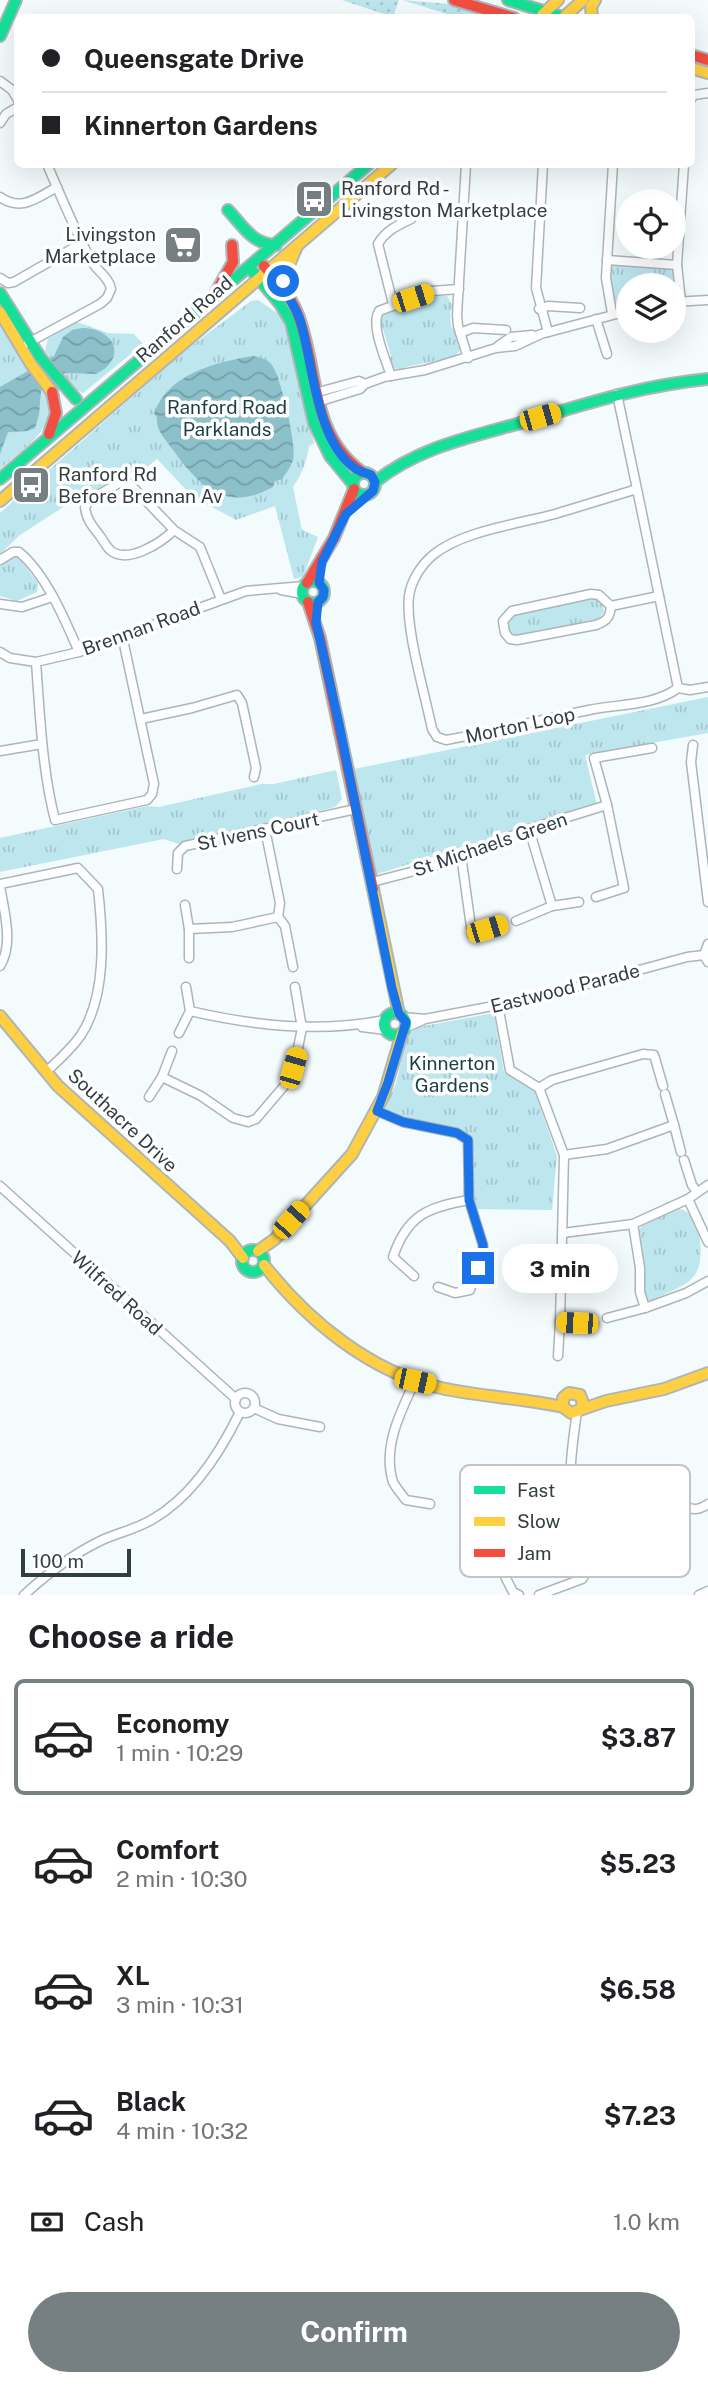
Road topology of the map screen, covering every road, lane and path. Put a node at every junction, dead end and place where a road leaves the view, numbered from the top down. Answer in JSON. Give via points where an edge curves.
{"nodes":[{"id":1,"x":16,"y":0,"type":"edge"},
{"id":2,"x":454,"y":0,"type":"edge"},
{"id":3,"x":508,"y":0,"type":"edge"},
{"id":4,"x":558,"y":0,"type":"edge"},
{"id":5,"x":583,"y":0,"type":"edge"},
{"id":6,"x":496,"y":14,"type":"edge"},
{"id":7,"x":542,"y":14,"type":"edge"},
{"id":8,"x":567,"y":14,"type":"edge"},
{"id":9,"x":0,"y":36,"type":"edge"},
{"id":10,"x":0,"y":81,"type":"edge"},
{"id":11,"x":14,"y":93,"type":"edge"},
{"id":12,"x":14,"y":109,"type":"edge"},
{"id":13,"x":0,"y":123,"type":"edge"},
{"id":14,"x":49,"y":168,"type":"edge"},
{"id":15,"x":355,"y":168,"type":"edge"},
{"id":16,"x":365,"y":168,"type":"edge"},
{"id":17,"x":387,"y":168,"type":"edge"},
{"id":18,"x":466,"y":168,"type":"edge"},
{"id":19,"x":543,"y":168,"type":"edge"},
{"id":20,"x":613,"y":168,"type":"edge"},
{"id":21,"x":684,"y":168,"type":"edge"},
{"id":22,"x":350,"y":181,"type":"junction"},
{"id":23,"x":57,"y":187,"type":"junction"},
{"id":24,"x":0,"y":197,"type":"edge"},
{"id":25,"x":228,"y":210,"type":"dead end"},
{"id":26,"x":411,"y":219,"type":"dead end"},
{"id":27,"x":82,"y":243,"type":"junction"},
{"id":28,"x":232,"y":245,"type":"dead end"},
{"id":29,"x":276,"y":245,"type":"junction"},
{"id":30,"x":297,"y":246,"type":"junction"},
{"id":31,"x":607,"y":260,"type":"junction"},
{"id":32,"x":254,"y":264,"type":"junction"},
{"id":33,"x":677,"y":265,"type":"junction"},
{"id":34,"x":677,"y":273,"type":"edge"},
{"id":35,"x":263,"y":275,"type":"junction"},
{"id":36,"x":0,"y":278,"type":"edge"},
{"id":37,"x":284,"y":289,"type":"junction"},
{"id":38,"x":458,"y":289,"type":"junction"},
{"id":39,"x":0,"y":293,"type":"edge"},
{"id":40,"x":708,"y":300,"type":"edge"},
{"id":41,"x":686,"y":301,"type":"edge"},
{"id":42,"x":208,"y":304,"type":"junction"},
{"id":43,"x":393,"y":304,"type":"junction"},
{"id":44,"x":540,"y":309,"type":"junction"},
{"id":45,"x":580,"y":309,"type":"dead end"},
{"id":46,"x":0,"y":312,"type":"edge"},
{"id":47,"x":616,"y":312,"type":"edge"},
{"id":48,"x":612,"y":313,"type":"junction"},
{"id":49,"x":596,"y":319,"type":"junction"},
{"id":50,"x":506,"y":330,"type":"dead end"},
{"id":51,"x":460,"y":332,"type":"junction"},
{"id":52,"x":544,"y":333,"type":"junction"},
{"id":53,"x":26,"y":345,"type":"junction"},
{"id":54,"x":607,"y":354,"type":"dead end"},
{"id":55,"x":468,"y":358,"type":"junction"},
{"id":56,"x":36,"y":360,"type":"junction"},
{"id":57,"x":391,"y":376,"type":"junction"},
{"id":58,"x":708,"y":379,"type":"edge"},
{"id":59,"x":617,"y":394,"type":"junction"},
{"id":60,"x":313,"y":398,"type":"junction"},
{"id":61,"x":77,"y":404,"type":"junction"},
{"id":62,"x":74,"y":437,"type":"junction"},
{"id":63,"x":45,"y":440,"type":"junction"},
{"id":64,"x":368,"y":476,"type":"junction"},
{"id":65,"x":0,"y":479,"type":"edge"},
{"id":66,"x":353,"y":487,"type":"junction"},
{"id":67,"x":637,"y":489,"type":"junction"},
{"id":68,"x":366,"y":495,"type":"junction"},
{"id":69,"x":0,"y":501,"type":"edge"},
{"id":70,"x":347,"y":513,"type":"junction"},
{"id":71,"x":174,"y":530,"type":"junction"},
{"id":72,"x":0,"y":560,"type":"edge"},
{"id":73,"x":322,"y":562,"type":"junction"},
{"id":74,"x":319,"y":583,"type":"junction"},
{"id":75,"x":308,"y":593,"type":"junction"},
{"id":76,"x":659,"y":596,"type":"junction"},
{"id":77,"x":52,"y":597,"type":"junction"},
{"id":78,"x":221,"y":599,"type":"junction"},
{"id":79,"x":0,"y":604,"type":"edge"},
{"id":80,"x":611,"y":606,"type":"junction"},
{"id":81,"x":122,"y":635,"type":"junction"},
{"id":82,"x":0,"y":652,"type":"edge"},
{"id":83,"x":79,"y":652,"type":"junction"},
{"id":84,"x":10,"y":658,"type":"junction"},
{"id":85,"x":0,"y":661,"type":"edge"},
{"id":86,"x":36,"y":662,"type":"junction"},
{"id":87,"x":708,"y":687,"type":"edge"},
{"id":88,"x":678,"y":688,"type":"junction"},
{"id":89,"x":141,"y":719,"type":"junction"},
{"id":90,"x":43,"y":744,"type":"junction"},
{"id":91,"x":693,"y":745,"type":"dead end"},
{"id":92,"x":652,"y":748,"type":"dead end"},
{"id":93,"x":0,"y":751,"type":"edge"},
{"id":94,"x":254,"y":777,"type":"dead end"},
{"id":95,"x":607,"y":805,"type":"junction"},
{"id":96,"x":356,"y":809,"type":"junction"},
{"id":97,"x":529,"y":829,"type":"junction"},
{"id":98,"x":265,"y":830,"type":"junction"},
{"id":99,"x":461,"y":855,"type":"junction"},
{"id":100,"x":177,"y":869,"type":"dead end"},
{"id":101,"x":372,"y":882,"type":"junction"},
{"id":102,"x":0,"y":885,"type":"edge"},
{"id":103,"x":596,"y":897,"type":"dead end"},
{"id":104,"x":579,"y":902,"type":"dead end"},
{"id":105,"x":708,"y":902,"type":"edge"},
{"id":106,"x":185,"y":905,"type":"dead end"},
{"id":107,"x":552,"y":906,"type":"junction"},
{"id":108,"x":278,"y":916,"type":"junction"},
{"id":109,"x":516,"y":921,"type":"dead end"},
{"id":110,"x":502,"y":925,"type":"dead end"},
{"id":111,"x":189,"y":929,"type":"junction"},
{"id":112,"x":708,"y":944,"type":"edge"},
{"id":113,"x":189,"y":958,"type":"dead end"},
{"id":114,"x":706,"y":958,"type":"edge"},
{"id":115,"x":0,"y":966,"type":"edge"},
{"id":116,"x":293,"y":967,"type":"dead end"},
{"id":117,"x":187,"y":987,"type":"dead end"},
{"id":118,"x":295,"y":987,"type":"dead end"},
{"id":119,"x":498,"y":1005,"type":"junction"},
{"id":120,"x":190,"y":1011,"type":"junction"},
{"id":121,"x":0,"y":1016,"type":"edge"},
{"id":122,"x":395,"y":1024,"type":"junction"},
{"id":123,"x":302,"y":1028,"type":"junction"},
{"id":124,"x":179,"y":1033,"type":"dead end"},
{"id":125,"x":172,"y":1051,"type":"dead end"},
{"id":126,"x":47,"y":1071,"type":"junction"},
{"id":127,"x":162,"y":1077,"type":"junction"},
{"id":128,"x":539,"y":1088,"type":"junction"},
{"id":129,"x":149,"y":1097,"type":"dead end"},
{"id":130,"x":377,"y":1111,"type":"junction"},
{"id":131,"x":674,"y":1125,"type":"junction"},
{"id":132,"x":564,"y":1155,"type":"junction"},
{"id":133,"x":708,"y":1185,"type":"edge"},
{"id":134,"x":0,"y":1186,"type":"edge"},
{"id":135,"x":697,"y":1192,"type":"junction"},
{"id":136,"x":688,"y":1199,"type":"junction"},
{"id":137,"x":469,"y":1200,"type":"junction"},
{"id":138,"x":633,"y":1224,"type":"junction"},
{"id":139,"x":563,"y":1233,"type":"junction"},
{"id":140,"x":708,"y":1242,"type":"edge"},
{"id":141,"x":256,"y":1259,"type":"junction"},
{"id":142,"x":414,"y":1276,"type":"dead end"},
{"id":143,"x":708,"y":1281,"type":"edge"},
{"id":144,"x":438,"y":1287,"type":"dead end"},
{"id":145,"x":645,"y":1308,"type":"junction"},
{"id":146,"x":607,"y":1318,"type":"dead end"},
{"id":147,"x":561,"y":1322,"type":"junction"},
{"id":148,"x":594,"y":1323,"type":"dead end"},
{"id":149,"x":558,"y":1356,"type":"dead end"},
{"id":150,"x":708,"y":1373,"type":"edge"},
{"id":151,"x":415,"y":1381,"type":"junction"},
{"id":152,"x":580,"y":1395,"type":"junction"},
{"id":153,"x":236,"y":1399,"type":"junction"},
{"id":154,"x":606,"y":1401,"type":"junction"},
{"id":155,"x":570,"y":1407,"type":"junction"},
{"id":156,"x":254,"y":1408,"type":"junction"},
{"id":157,"x":240,"y":1412,"type":"junction"},
{"id":158,"x":320,"y":1427,"type":"dead end"},
{"id":159,"x":571,"y":1465,"type":"edge"},
{"id":160,"x":430,"y":1504,"type":"dead end"},
{"id":161,"x":708,"y":1504,"type":"edge"},
{"id":162,"x":690,"y":1510,"type":"edge"},
{"id":163,"x":506,"y":1577,"type":"edge"},
{"id":164,"x":583,"y":1577,"type":"edge"},
{"id":165,"x":708,"y":1591,"type":"edge"},
{"id":166,"x":24,"y":1595,"type":"edge"},
{"id":167,"x":519,"y":1595,"type":"edge"},
{"id":168,"x":539,"y":1595,"type":"edge"},
{"id":169,"x":699,"y":1595,"type":"edge"}],
"edges":[{"from":1,"to":9,"type":"street"},
{"from":2,"to":6,"type":"street"},
{"from":3,"to":7,"type":"street"},
{"from":4,"to":7,"type":"street"},
{"from":5,"to":8,"type":"street"},
{"from":10,"to":11,"type":"street"},
{"from":12,"to":13,"type":"street"},
{"from":14,"to":23,"type":"street"},
{"from":15,"to":22,"type":"street"},
{"from":16,"to":22,"type":"street","name":"Ranford Road"},
{"from":17,"to":30,"type":"street","name":"Ranford Road"},
{"from":18,"to":38,"type":"street"},
{"from":19,"to":44,"type":"street","via":[[536,286]]},
{"from":20,"to":31,"type":"street"},
{"from":21,"to":33,"type":"street"},
{"from":22,"to":29,"type":"street","name":"Ranford Road"},
{"from":23,"to":24,"type":"street","via":[[23,204]]},
{"from":23,"to":27,"type":"street"},
{"from":25,"to":29,"type":"street","via":[[251,237],[266,246]]},
{"from":26,"to":43,"type":"street","via":[[394,227],[377,244]]},
{"from":27,"to":36,"type":"street","via":[[14,282]]},
{"from":27,"to":53,"type":"street","via":[[108,280],[110,294]]},
{"from":28,"to":42,"type":"street","via":[[233,262]]},
{"from":29,"to":32,"type":"street","name":"Ranford Road"},
{"from":30,"to":35,"type":"street","name":"Ranford Road"},
{"from":30,"to":37,"type":"street"},
{"from":31,"to":33,"type":"street"},
{"from":31,"to":48,"type":"street"},
{"from":32,"to":35,"type":"street"},
{"from":32,"to":42,"type":"street","name":"Ranford Road"},
{"from":33,"to":34,"type":"street"},
{"from":35,"to":37,"type":"street"},
{"from":35,"to":60,"type":"street","via":[[291,322]]},
{"from":35,"to":62,"type":"street","name":"Ranford Road"},
{"from":37,"to":60,"type":"street","via":[[300,319]]},
{"from":38,"to":43,"type":"street"},
{"from":38,"to":51,"type":"street"},
{"from":39,"to":53,"type":"street","via":[[12,309]]},
{"from":40,"to":41,"type":"street"},
{"from":42,"to":61,"type":"street","name":"Ranford Road","via":[[94,398]]},
{"from":43,"to":57,"type":"street","via":[[379,311],[375,322]]},
{"from":44,"to":45,"type":"street"},
{"from":44,"to":52,"type":"street"},
{"from":46,"to":53,"type":"street"},
{"from":47,"to":48,"type":"street"},
{"from":48,"to":49,"type":"street"},
{"from":49,"to":52,"type":"street"},
{"from":49,"to":54,"type":"street"},
{"from":50,"to":51,"type":"street"},
{"from":51,"to":55,"type":"street"},
{"from":52,"to":55,"type":"street","via":[[511,337]]},
{"from":53,"to":56,"type":"street"},
{"from":55,"to":57,"type":"street"},
{"from":56,"to":61,"type":"street"},
{"from":56,"to":63,"type":"street","via":[[58,411]]},
{"from":57,"to":60,"type":"street","via":[[365,384],[359,381]]},
{"from":58,"to":59,"type":"street"},
{"from":59,"to":64,"type":"street","via":[[439,446]]},
{"from":59,"to":67,"type":"street"},
{"from":60,"to":64,"type":"street","via":[[345,460]]},
{"from":60,"to":66,"type":"street","via":[[314,423],[330,456]]},
{"from":61,"to":62,"type":"street"},
{"from":61,"to":63,"type":"street"},
{"from":62,"to":69,"type":"street","name":"Ranford Road"},
{"from":63,"to":65,"type":"street"},
{"from":64,"to":66,"type":"street","via":[[354,478]]},
{"from":64,"to":68,"type":"street","via":[[373,491]]},
{"from":66,"to":68,"type":"street"},
{"from":66,"to":70,"type":"street"},
{"from":67,"to":76,"type":"street"},
{"from":67,"to":88,"type":"street","name":"Morton Loop","via":[[479,533],[440,550],[414,580],[408,606],[411,631],[432,729],[446,740],[657,698]]},
{"from":68,"to":70,"type":"street"},
{"from":70,"to":73,"type":"street"},
{"from":71,"to":71,"type":"street","via":[[130,484],[121,482],[85,507],[85,516],[111,551],[123,556],[150,548]]},
{"from":71,"to":78,"type":"street","via":[[200,547]]},
{"from":72,"to":77,"type":"street","via":[[19,552]]},
{"from":73,"to":74,"type":"street"},
{"from":73,"to":75,"type":"street"},
{"from":74,"to":75,"type":"street"},
{"from":74,"to":75,"type":"street","via":[[323,597]]},
{"from":75,"to":78,"type":"street","name":"Brennan Road","via":[[271,587]]},
{"from":75,"to":96,"type":"street"},
{"from":76,"to":80,"type":"street"},
{"from":76,"to":88,"type":"street"},
{"from":77,"to":79,"type":"street","via":[[22,607]]},
{"from":77,"to":83,"type":"street"},
{"from":78,"to":81,"type":"street","name":"Brennan Road"},
{"from":80,"to":80,"type":"street","via":[[591,594],[512,611],[503,628],[510,639],[517,640],[596,625],[606,621]]},
{"from":81,"to":83,"type":"street","name":"Brennan Road"},
{"from":81,"to":89,"type":"street"},
{"from":82,"to":84,"type":"street","name":"Brennan Road"},
{"from":83,"to":86,"type":"street","name":"Brennan Road"},
{"from":84,"to":85,"type":"street","name":"Brennan Road"},
{"from":84,"to":86,"type":"street","name":"Brennan Road"},
{"from":86,"to":90,"type":"street"},
{"from":87,"to":88,"type":"street"},
{"from":89,"to":90,"type":"street","via":[[154,784],[147,800],[55,820]]},
{"from":89,"to":94,"type":"street","via":[[237,695],[256,768]]},
{"from":90,"to":93,"type":"street"},
{"from":91,"to":105,"type":"street","via":[[696,818]]},
{"from":92,"to":95,"type":"street","via":[[594,758]]},
{"from":95,"to":97,"type":"street","name":"St Michaels Green"},
{"from":95,"to":103,"type":"street","via":[[624,888]]},
{"from":96,"to":98,"type":"street","name":"St Ivens Court"},
{"from":96,"to":101,"type":"street"},
{"from":97,"to":99,"type":"street","name":"St Michaels Green"},
{"from":97,"to":107,"type":"street"},
{"from":98,"to":100,"type":"street","name":"St Ivens Court","via":[[185,846],[178,853]]},
{"from":98,"to":108,"type":"street"},
{"from":99,"to":101,"type":"street","name":"St Michaels Green"},
{"from":99,"to":110,"type":"street","via":[[472,934]]},
{"from":101,"to":122,"type":"street"},
{"from":102,"to":115,"type":"street","via":[[6,923],[6,956]]},
{"from":102,"to":126,"type":"street","via":[[78,869],[98,889],[103,955],[92,1009],[82,1034]]},
{"from":104,"to":107,"type":"street"},
{"from":106,"to":111,"type":"street"},
{"from":107,"to":109,"type":"street"},
{"from":108,"to":111,"type":"street","via":[[232,928]]},
{"from":108,"to":116,"type":"street","via":[[285,926]]},
{"from":111,"to":113,"type":"street"},
{"from":112,"to":114,"type":"street","name":"Eastwood Parade"},
{"from":114,"to":119,"type":"street","name":"Eastwood Parade","via":[[687,957],[540,998]]},
{"from":117,"to":120,"type":"street"},
{"from":118,"to":123,"type":"street"},
{"from":119,"to":122,"type":"street","name":"Eastwood Parade"},
{"from":119,"to":128,"type":"street","via":[[510,1070]]},
{"from":120,"to":123,"type":"street","name":"Eastwood Parade"},
{"from":120,"to":124,"type":"street"},
{"from":121,"to":126,"type":"street","name":"Southacre Drive"},
{"from":122,"to":123,"type":"street","name":"Eastwood Parade"},
{"from":122,"to":130,"type":"street","via":[[394,1059]]},
{"from":123,"to":127,"type":"street","via":[[285,1085],[256,1119],[248,1122]]},
{"from":125,"to":127,"type":"street"},
{"from":126,"to":141,"type":"street","name":"Southacre Drive","via":[[230,1241]]},
{"from":127,"to":129,"type":"street"},
{"from":128,"to":131,"type":"street","via":[[552,1080],[643,1054],[654,1055]]},
{"from":128,"to":132,"type":"street"},
{"from":130,"to":137,"type":"street","via":[[464,1136],[469,1147]]},
{"from":130,"to":141,"type":"street","via":[[352,1154]]},
{"from":131,"to":132,"type":"street","via":[[607,1149]]},
{"from":131,"to":135,"type":"street"},
{"from":132,"to":139,"type":"street"},
{"from":133,"to":135,"type":"street"},
{"from":134,"to":153,"type":"street","name":"Wilfred Road"},
{"from":135,"to":136,"type":"street"},
{"from":136,"to":138,"type":"street"},
{"from":136,"to":140,"type":"street"},
{"from":137,"to":142,"type":"street","via":[[423,1212],[399,1238],[393,1257]]},
{"from":137,"to":144,"type":"street","via":[[483,1245],[473,1283],[464,1293]]},
{"from":138,"to":139,"type":"street"},
{"from":138,"to":145,"type":"street"},
{"from":139,"to":147,"type":"street"},
{"from":141,"to":151,"type":"street","name":"Southacre Drive","via":[[307,1313],[345,1343]]},
{"from":143,"to":145,"type":"street"},
{"from":145,"to":146,"type":"street"},
{"from":147,"to":148,"type":"street"},
{"from":147,"to":149,"type":"street"},
{"from":150,"to":154,"type":"street","name":"Southacre Drive","via":[[664,1389]]},
{"from":151,"to":155,"type":"street","name":"Southacre Drive"},
{"from":151,"to":160,"type":"street","via":[[397,1420],[390,1454],[394,1483],[406,1500]]},
{"from":152,"to":154,"type":"street","name":"Southacre Drive"},
{"from":152,"to":155,"type":"street","via":[[583,1402]]},
{"from":152,"to":155,"type":"street","name":"Southacre Drive","via":[[569,1393]]},
{"from":153,"to":156,"type":"street","name":"Wilfred Road","via":[[249,1394]]},
{"from":153,"to":157,"type":"street"},
{"from":154,"to":155,"type":"street","name":"Southacre Drive"},
{"from":155,"to":159,"type":"street"},
{"from":156,"to":157,"type":"street"},
{"from":156,"to":158,"type":"street","name":"Wilfred Road","via":[[278,1419]]},
{"from":157,"to":166,"type":"street","via":[[223,1447],[189,1490],[155,1518],[67,1559]]},
{"from":161,"to":162,"type":"street"},
{"from":163,"to":167,"type":"street"},
{"from":164,"to":168,"type":"street"},
{"from":165,"to":169,"type":"street"}]}
